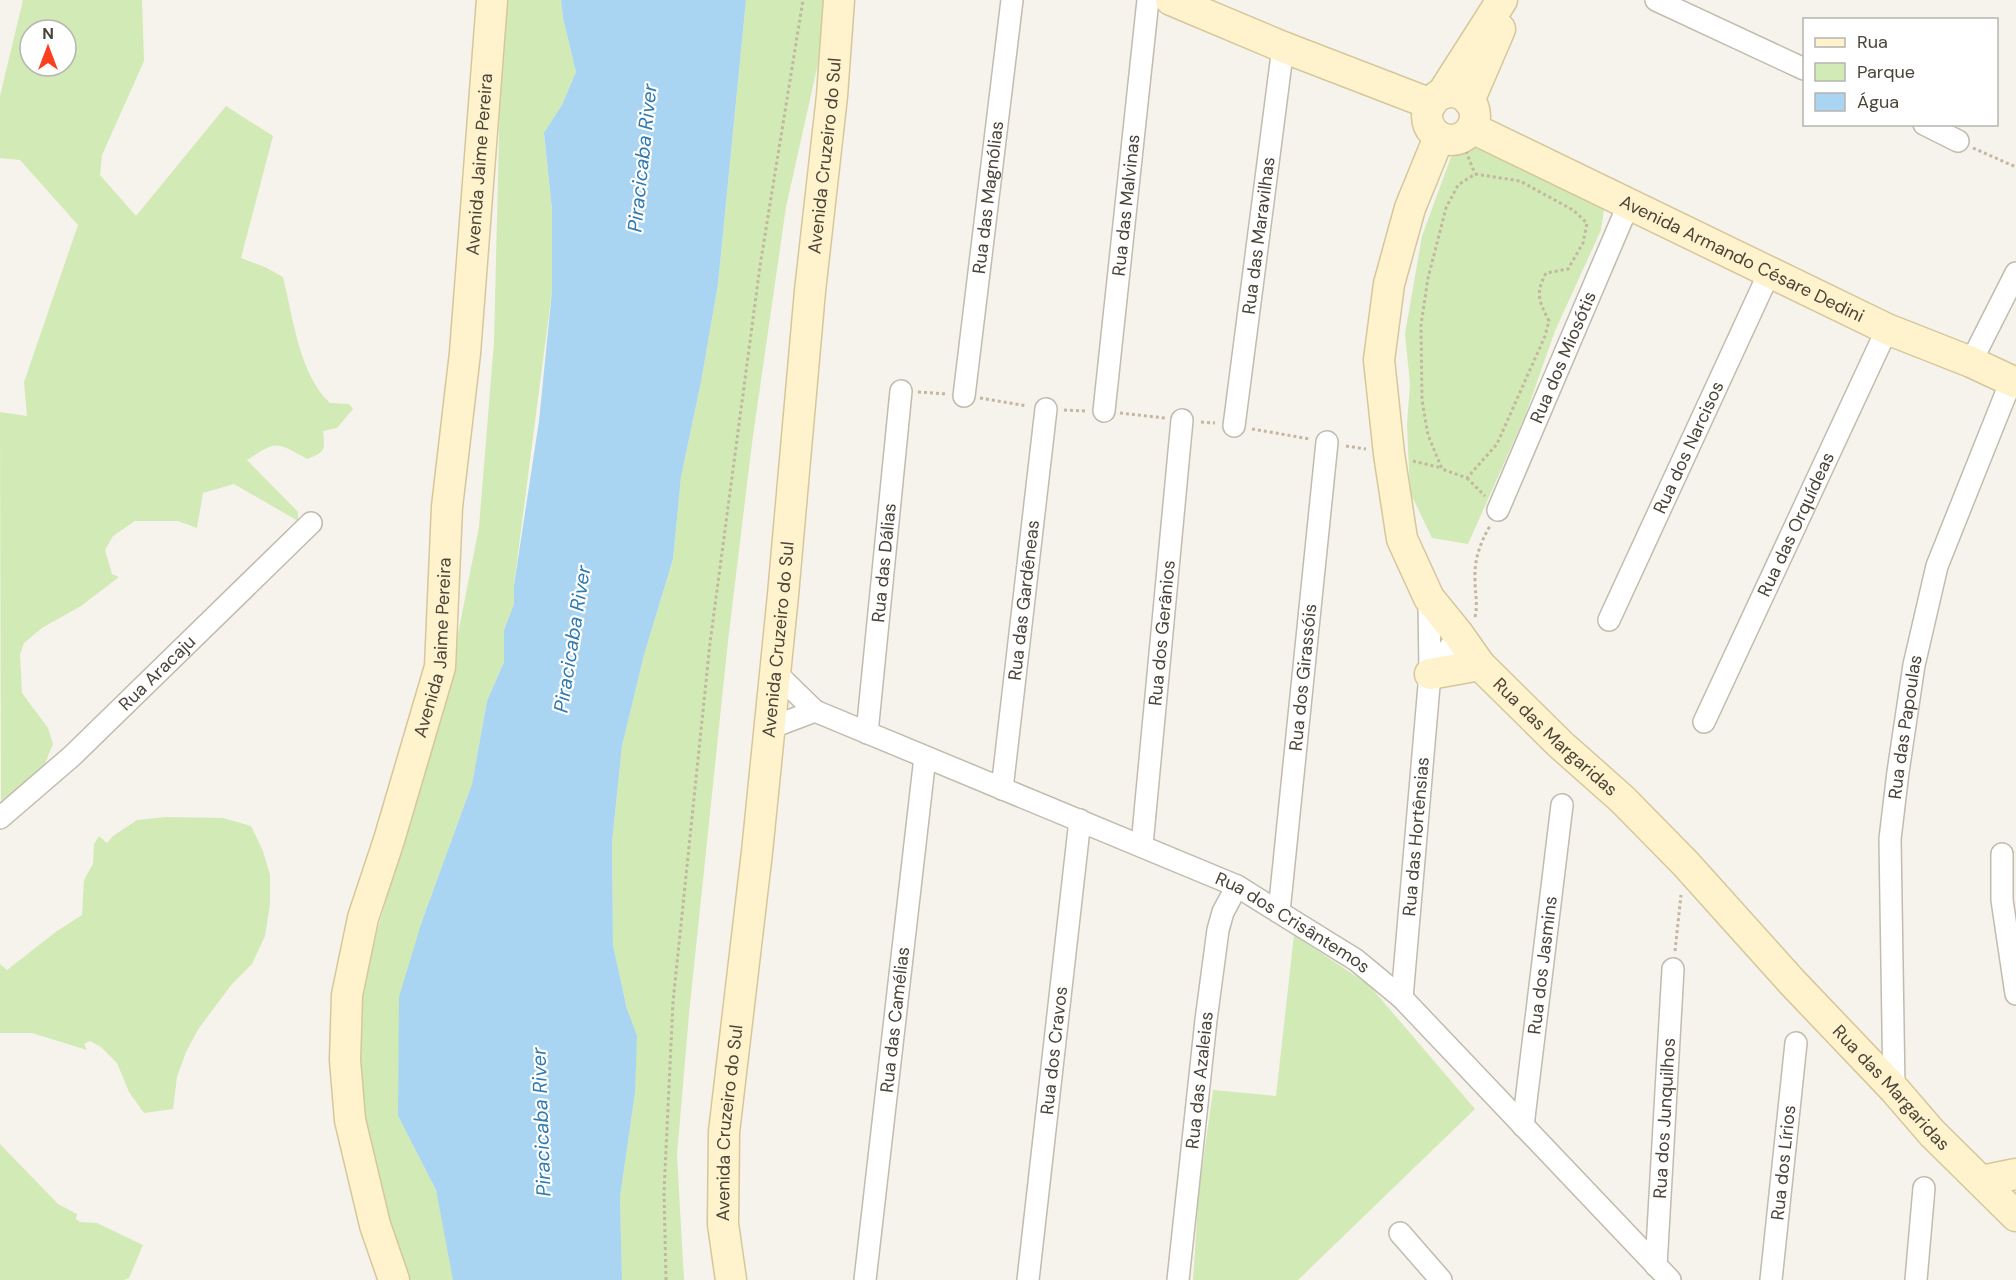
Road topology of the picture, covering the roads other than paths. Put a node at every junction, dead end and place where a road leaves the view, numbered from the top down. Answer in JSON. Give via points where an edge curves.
{"nodes":[{"id":1,"x":471,"y":0,"type":"edge"},
{"id":2,"x":492,"y":0,"type":"edge"},
{"id":3,"x":839,"y":0,"type":"edge"},
{"id":4,"x":1012,"y":0,"type":"edge"},
{"id":5,"x":1148,"y":0,"type":"edge"},
{"id":6,"x":1171,"y":0,"type":"edge"},
{"id":7,"x":1502,"y":0,"type":"edge"},
{"id":8,"x":1511,"y":0,"type":"edge"},
{"id":9,"x":1656,"y":0,"type":"edge"},
{"id":10,"x":1283,"y":47,"type":"junction"},
{"id":11,"x":1803,"y":69,"type":"edge"},
{"id":12,"x":1452,"y":117,"type":"junction"},
{"id":13,"x":1928,"y":126,"type":"edge"},
{"id":14,"x":1958,"y":141,"type":"road end"},
{"id":15,"x":1629,"y":203,"type":"junction"},
{"id":16,"x":1769,"y":273,"type":"junction"},
{"id":17,"x":2016,"y":273,"type":"edge"},
{"id":18,"x":1887,"y":329,"type":"junction"},
{"id":19,"x":1971,"y":362,"type":"junction"},
{"id":20,"x":2014,"y":382,"type":"edge"},
{"id":21,"x":901,"y":391,"type":"dead end"},
{"id":22,"x":964,"y":396,"type":"dead end"},
{"id":23,"x":1046,"y":409,"type":"dead end"},
{"id":24,"x":1104,"y":411,"type":"dead end"},
{"id":25,"x":1182,"y":420,"type":"dead end"},
{"id":26,"x":1234,"y":426,"type":"dead end"},
{"id":27,"x":1327,"y":442,"type":"dead end"},
{"id":28,"x":1498,"y":510,"type":"road end"},
{"id":29,"x":312,"y":523,"type":"dead end"},
{"id":30,"x":1429,"y":598,"type":"junction"},
{"id":31,"x":1609,"y":620,"type":"dead end"},
{"id":32,"x":1459,"y":635,"type":"junction"},
{"id":33,"x":1480,"y":665,"type":"junction"},
{"id":34,"x":775,"y":672,"type":"junction"},
{"id":35,"x":1430,"y":674,"type":"junction"},
{"id":36,"x":815,"y":711,"type":"junction"},
{"id":37,"x":1704,"y":722,"type":"dead end"},
{"id":38,"x":770,"y":728,"type":"junction"},
{"id":39,"x":867,"y":733,"type":"junction"},
{"id":40,"x":925,"y":757,"type":"junction"},
{"id":41,"x":1002,"y":789,"type":"junction"},
{"id":42,"x":1562,"y":805,"type":"dead end"},
{"id":43,"x":0,"y":818,"type":"edge"},
{"id":44,"x":1080,"y":820,"type":"junction"},
{"id":45,"x":1142,"y":845,"type":"junction"},
{"id":46,"x":2002,"y":854,"type":"dead end"},
{"id":47,"x":1237,"y":886,"type":"junction"},
{"id":48,"x":1279,"y":912,"type":"junction"},
{"id":49,"x":1673,"y":969,"type":"road end"},
{"id":50,"x":2016,"y":994,"type":"edge"},
{"id":51,"x":1402,"y":998,"type":"junction"},
{"id":52,"x":1796,"y":1043,"type":"dead end"},
{"id":53,"x":1894,"y":1089,"type":"junction"},
{"id":54,"x":1523,"y":1126,"type":"junction"},
{"id":55,"x":2016,"y":1174,"type":"edge"},
{"id":56,"x":1980,"y":1181,"type":"junction"},
{"id":57,"x":1924,"y":1188,"type":"dead end"},
{"id":58,"x":2016,"y":1216,"type":"edge"},
{"id":59,"x":1400,"y":1233,"type":"dead end"},
{"id":60,"x":1663,"y":1273,"type":"edge"},
{"id":61,"x":376,"y":1280,"type":"edge"},
{"id":62,"x":394,"y":1280,"type":"edge"},
{"id":63,"x":730,"y":1280,"type":"edge"},
{"id":64,"x":865,"y":1280,"type":"edge"},
{"id":65,"x":1028,"y":1280,"type":"edge"},
{"id":66,"x":1178,"y":1280,"type":"edge"},
{"id":67,"x":1441,"y":1280,"type":"edge"},
{"id":68,"x":1771,"y":1280,"type":"edge"},
{"id":69,"x":1916,"y":1280,"type":"edge"}],
"edges":[{"from":1,"to":61,"type":"street","name":"Avenida Jaime Pereira","via":[[445,362],[431,499],[424,667],[344,919],[332,990],[330,1059],[335,1126]]},
{"from":2,"to":62,"type":"street","name":"Avenida Jaime Pereira","via":[[465,353],[447,507],[440,667],[363,918],[347,995],[345,1060],[350,1120],[375,1225]]},
{"from":3,"to":34,"type":"street","name":"Avenida Cruzeiro do Sul"},
{"from":4,"to":22,"type":"street","name":"Rua das Magnólias"},
{"from":5,"to":24,"type":"street","name":"Rua das Malvinas"},
{"from":6,"to":10,"type":"street","name":"Avenida Armando Césare Dedini"},
{"from":7,"to":12,"type":"street"},
{"from":8,"to":12,"type":"street"},
{"from":9,"to":11,"type":"street"},
{"from":10,"to":12,"type":"street","name":"Avenida Armando Césare Dedini"},
{"from":10,"to":26,"type":"street","name":"Rua das Maravilhas"},
{"from":12,"to":15,"type":"street","name":"Avenida Armando Césare Dedini"},
{"from":12,"to":30,"type":"street","name":"Rua das Margaridas","via":[[1410,208],[1389,284],[1379,360],[1402,539]]},
{"from":13,"to":14,"type":"street"},
{"from":15,"to":16,"type":"street","name":"Avenida Armando Césare Dedini"},
{"from":15,"to":28,"type":"street","name":"Rua dos Miosótis"},
{"from":16,"to":18,"type":"street","name":"Avenida Armando Césare Dedini"},
{"from":16,"to":31,"type":"street","name":"Rua dos Narcisos"},
{"from":17,"to":19,"type":"street"},
{"from":18,"to":19,"type":"street","name":"Avenida Armando Césare Dedini"},
{"from":18,"to":37,"type":"street","name":"Rua das Orquídeas"},
{"from":19,"to":20,"type":"street","name":"Avenida Armando Césare Dedini"},
{"from":20,"to":53,"type":"street","name":"Rua das Papoulas","via":[[1937,566],[1914,665],[1890,839]]},
{"from":21,"to":39,"type":"street","name":"Rua das Dálias"},
{"from":23,"to":41,"type":"street","name":"Rua das Gardêneas"},
{"from":25,"to":45,"type":"street","name":"Rua dos Gerânios"},
{"from":27,"to":48,"type":"street","name":"Rua dos Girassóis"},
{"from":29,"to":43,"type":"street","name":"Rua Aracaju","via":[[72,756]]},
{"from":30,"to":32,"type":"street","name":"Rua das Margaridas"},
{"from":30,"to":35,"type":"street","name":"Rua das Hortênsias"},
{"from":32,"to":33,"type":"street","name":"Rua das Margaridas"},
{"from":32,"to":35,"type":"street"},
{"from":33,"to":35,"type":"street"},
{"from":33,"to":53,"type":"street","name":"Rua das Margaridas","via":[[1685,863]]},
{"from":34,"to":36,"type":"street","name":"Rua dos Crisântemos"},
{"from":34,"to":38,"type":"street","name":"Avenida Cruzeiro do Sul"},
{"from":35,"to":51,"type":"street","name":"Rua das Hortênsias"},
{"from":36,"to":38,"type":"street"},
{"from":36,"to":39,"type":"street","name":"Rua dos Crisântemos"},
{"from":38,"to":63,"type":"street","name":"Avenida Cruzeiro do Sul","via":[[724,1132],[723,1224]]},
{"from":39,"to":40,"type":"street","name":"Rua dos Crisântemos"},
{"from":40,"to":41,"type":"street","name":"Rua dos Crisântemos"},
{"from":40,"to":64,"type":"street","name":"Rua das Camélias"},
{"from":41,"to":44,"type":"street","name":"Rua dos Crisântemos"},
{"from":42,"to":54,"type":"street","name":"Rua dos Jasmins"},
{"from":44,"to":45,"type":"street","name":"Rua dos Crisântemos"},
{"from":44,"to":65,"type":"street","name":"Rua dos Cravos"},
{"from":45,"to":47,"type":"street","name":"Rua dos Crisântemos"},
{"from":46,"to":50,"type":"street","via":[[2002,900]]},
{"from":47,"to":48,"type":"street","name":"Rua dos Crisântemos"},
{"from":47,"to":66,"type":"street","name":"Rua das Azaleias","via":[[1218,930]]},
{"from":48,"to":51,"type":"street","name":"Rua dos Crisântemos","via":[[1356,960]]},
{"from":49,"to":60,"type":"street","name":"Rua dos Junquilhos"},
{"from":51,"to":54,"type":"street","name":"Rua dos Crisântemos"},
{"from":52,"to":68,"type":"street","name":"Rua dos Lírios"},
{"from":53,"to":56,"type":"street","name":"Rua das Margaridas"},
{"from":54,"to":60,"type":"street","name":"Rua dos Crisântemos"},
{"from":55,"to":56,"type":"street"},
{"from":56,"to":58,"type":"street","name":"Rua das Margaridas"},
{"from":57,"to":69,"type":"street"},
{"from":59,"to":67,"type":"street"}]}
